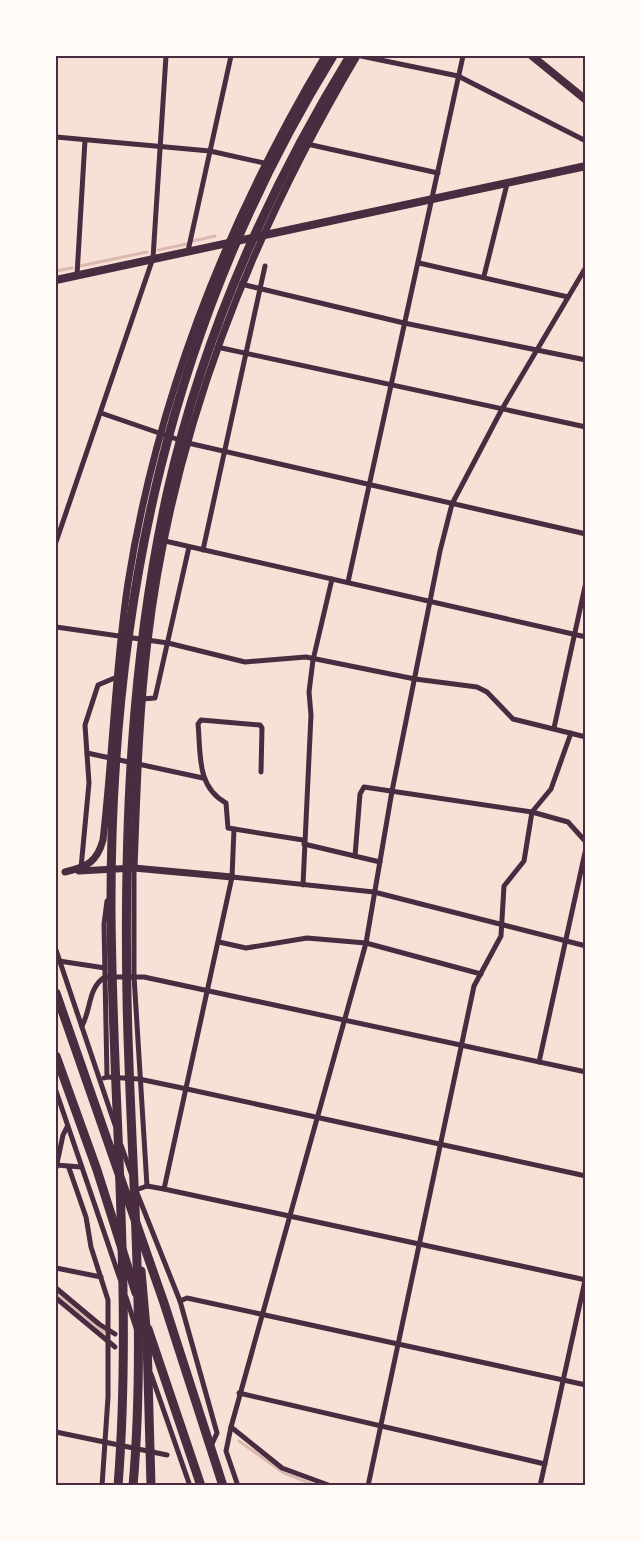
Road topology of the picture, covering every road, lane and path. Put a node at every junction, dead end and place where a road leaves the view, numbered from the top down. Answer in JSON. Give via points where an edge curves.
{"nodes":[{"id":1,"x":166,"y":56,"type":"edge"},
{"id":2,"x":231,"y":56,"type":"edge"},
{"id":3,"x":325,"y":56,"type":"edge"},
{"id":4,"x":333,"y":56,"type":"edge"},
{"id":5,"x":350,"y":56,"type":"edge"},
{"id":6,"x":359,"y":56,"type":"edge"},
{"id":7,"x":463,"y":56,"type":"edge"},
{"id":8,"x":532,"y":56,"type":"edge"},
{"id":9,"x":458,"y":76,"type":"junction"},
{"id":10,"x":585,"y":100,"type":"edge"},
{"id":11,"x":56,"y":138,"type":"edge"},
{"id":12,"x":85,"y":140,"type":"junction"},
{"id":13,"x":585,"y":141,"type":"edge"},
{"id":14,"x":307,"y":144,"type":"junction"},
{"id":15,"x":160,"y":146,"type":"junction"},
{"id":16,"x":210,"y":151,"type":"junction"},
{"id":17,"x":264,"y":163,"type":"junction"},
{"id":18,"x":585,"y":166,"type":"edge"},
{"id":19,"x":438,"y":173,"type":"junction"},
{"id":20,"x":507,"y":183,"type":"junction"},
{"id":21,"x":432,"y":200,"type":"junction"},
{"id":22,"x":262,"y":235,"type":"junction"},
{"id":23,"x":227,"y":242,"type":"junction"},
{"id":24,"x":188,"y":250,"type":"junction"},
{"id":25,"x":153,"y":258,"type":"junction"},
{"id":26,"x":419,"y":263,"type":"junction"},
{"id":27,"x":265,"y":267,"type":"dead end"},
{"id":28,"x":585,"y":267,"type":"edge"},
{"id":29,"x":77,"y":275,"type":"junction"},
{"id":30,"x":484,"y":276,"type":"junction"},
{"id":31,"x":56,"y":280,"type":"edge"},
{"id":32,"x":241,"y":284,"type":"junction"},
{"id":33,"x":260,"y":289,"type":"junction"},
{"id":34,"x":568,"y":297,"type":"junction"},
{"id":35,"x":404,"y":323,"type":"junction"},
{"id":36,"x":217,"y":347,"type":"junction"},
{"id":37,"x":537,"y":349,"type":"junction"},
{"id":38,"x":246,"y":354,"type":"junction"},
{"id":39,"x":585,"y":360,"type":"edge"},
{"id":40,"x":391,"y":386,"type":"junction"},
{"id":41,"x":502,"y":409,"type":"junction"},
{"id":42,"x":101,"y":413,"type":"junction"},
{"id":43,"x":585,"y":427,"type":"edge"},
{"id":44,"x":160,"y":434,"type":"junction"},
{"id":45,"x":188,"y":443,"type":"junction"},
{"id":46,"x":225,"y":452,"type":"junction"},
{"id":47,"x":370,"y":483,"type":"junction"},
{"id":48,"x":452,"y":504,"type":"junction"},
{"id":49,"x":585,"y":534,"type":"edge"},
{"id":50,"x":165,"y":541,"type":"junction"},
{"id":51,"x":56,"y":542,"type":"edge"},
{"id":52,"x":189,"y":547,"type":"junction"},
{"id":53,"x":203,"y":550,"type":"junction"},
{"id":54,"x":332,"y":579,"type":"junction"},
{"id":55,"x":348,"y":582,"type":"junction"},
{"id":56,"x":585,"y":582,"type":"edge"},
{"id":57,"x":430,"y":602,"type":"junction"},
{"id":58,"x":56,"y":627,"type":"edge"},
{"id":59,"x":573,"y":634,"type":"junction"},
{"id":60,"x":121,"y":636,"type":"junction"},
{"id":61,"x":585,"y":637,"type":"edge"},
{"id":62,"x":148,"y":639,"type":"junction"},
{"id":63,"x":168,"y":643,"type":"junction"},
{"id":64,"x":313,"y":660,"type":"junction"},
{"id":65,"x":117,"y":677,"type":"junction"},
{"id":66,"x":415,"y":679,"type":"junction"},
{"id":67,"x":142,"y":699,"type":"junction"},
{"id":68,"x":554,"y":728,"type":"junction"},
{"id":69,"x":571,"y":733,"type":"junction"},
{"id":70,"x":585,"y":737,"type":"edge"},
{"id":71,"x":87,"y":753,"type":"junction"},
{"id":72,"x":109,"y":759,"type":"junction"},
{"id":73,"x":138,"y":765,"type":"junction"},
{"id":74,"x":261,"y":771,"type":"dead end"},
{"id":75,"x":202,"y":778,"type":"junction"},
{"id":76,"x":392,"y":791,"type":"junction"},
{"id":77,"x":532,"y":812,"type":"junction"},
{"id":78,"x":234,"y":829,"type":"junction"},
{"id":79,"x":304,"y":842,"type":"junction"},
{"id":80,"x":585,"y":842,"type":"edge"},
{"id":81,"x":585,"y":848,"type":"edge"},
{"id":82,"x":355,"y":856,"type":"junction"},
{"id":83,"x":380,"y":862,"type":"junction"},
{"id":84,"x":81,"y":868,"type":"junction"},
{"id":85,"x":134,"y":868,"type":"junction"},
{"id":86,"x":110,"y":869,"type":"junction"},
{"id":87,"x":65,"y":872,"type":"junction"},
{"id":88,"x":56,"y":873,"type":"edge"},
{"id":89,"x":232,"y":877,"type":"junction"},
{"id":90,"x":303,"y":885,"type":"junction"},
{"id":91,"x":374,"y":892,"type":"junction"},
{"id":92,"x":502,"y":926,"type":"junction"},
{"id":93,"x":565,"y":941,"type":"junction"},
{"id":94,"x":219,"y":942,"type":"junction"},
{"id":95,"x":366,"y":943,"type":"junction"},
{"id":96,"x":585,"y":946,"type":"edge"},
{"id":97,"x":56,"y":950,"type":"edge"},
{"id":98,"x":60,"y":961,"type":"junction"},
{"id":99,"x":105,"y":968,"type":"junction"},
{"id":100,"x":481,"y":974,"type":"junction"},
{"id":101,"x":134,"y":976,"type":"junction"},
{"id":102,"x":105,"y":977,"type":"junction"},
{"id":103,"x":207,"y":990,"type":"junction"},
{"id":104,"x":56,"y":993,"type":"edge"},
{"id":105,"x":345,"y":1022,"type":"junction"},
{"id":106,"x":82,"y":1026,"type":"junction"},
{"id":107,"x":462,"y":1046,"type":"junction"},
{"id":108,"x":56,"y":1056,"type":"edge"},
{"id":109,"x":538,"y":1062,"type":"junction"},
{"id":110,"x":585,"y":1072,"type":"edge"},
{"id":111,"x":107,"y":1077,"type":"junction"},
{"id":112,"x":139,"y":1079,"type":"junction"},
{"id":113,"x":100,"y":1080,"type":"junction"},
{"id":114,"x":187,"y":1089,"type":"junction"},
{"id":115,"x":56,"y":1091,"type":"edge"},
{"id":116,"x":318,"y":1118,"type":"junction"},
{"id":117,"x":67,"y":1127,"type":"junction"},
{"id":118,"x":441,"y":1145,"type":"junction"},
{"id":119,"x":131,"y":1149,"type":"junction"},
{"id":120,"x":56,"y":1166,"type":"edge"},
{"id":121,"x":81,"y":1167,"type":"junction"},
{"id":122,"x":69,"y":1168,"type":"junction"},
{"id":123,"x":585,"y":1176,"type":"edge"},
{"id":124,"x":147,"y":1186,"type":"junction"},
{"id":125,"x":164,"y":1189,"type":"junction"},
{"id":126,"x":136,"y":1190,"type":"junction"},
{"id":127,"x":291,"y":1216,"type":"junction"},
{"id":128,"x":420,"y":1244,"type":"junction"},
{"id":129,"x":56,"y":1268,"type":"edge"},
{"id":130,"x":101,"y":1277,"type":"junction"},
{"id":131,"x":585,"y":1278,"type":"edge"},
{"id":132,"x":56,"y":1288,"type":"edge"},
{"id":133,"x":177,"y":1297,"type":"junction"},
{"id":134,"x":56,"y":1298,"type":"edge"},
{"id":135,"x":262,"y":1313,"type":"junction"},
{"id":136,"x":119,"y":1315,"type":"dead end"},
{"id":137,"x":110,"y":1317,"type":"junction"},
{"id":138,"x":108,"y":1330,"type":"junction"},
{"id":139,"x":115,"y":1334,"type":"dead end"},
{"id":140,"x":108,"y":1341,"type":"junction"},
{"id":141,"x":399,"y":1344,"type":"junction"},
{"id":142,"x":115,"y":1347,"type":"dead end"},
{"id":143,"x":563,"y":1380,"type":"junction"},
{"id":144,"x":585,"y":1385,"type":"edge"},
{"id":145,"x":239,"y":1393,"type":"junction"},
{"id":146,"x":231,"y":1427,"type":"junction"},
{"id":147,"x":381,"y":1427,"type":"junction"},
{"id":148,"x":56,"y":1432,"type":"edge"},
{"id":149,"x":106,"y":1443,"type":"junction"},
{"id":150,"x":210,"y":1448,"type":"junction"},
{"id":151,"x":167,"y":1455,"type":"dead end"},
{"id":152,"x":545,"y":1464,"type":"junction"},
{"id":153,"x":118,"y":1483,"type":"edge"},
{"id":154,"x":102,"y":1485,"type":"edge"},
{"id":155,"x":133,"y":1485,"type":"edge"},
{"id":156,"x":151,"y":1485,"type":"edge"},
{"id":157,"x":190,"y":1485,"type":"edge"},
{"id":158,"x":201,"y":1485,"type":"edge"},
{"id":159,"x":223,"y":1485,"type":"edge"},
{"id":160,"x":238,"y":1485,"type":"edge"},
{"id":161,"x":331,"y":1485,"type":"edge"},
{"id":162,"x":368,"y":1485,"type":"edge"},
{"id":163,"x":540,"y":1485,"type":"edge"}],
"edges":[{"from":1,"to":15,"type":"street"},
{"from":2,"to":16,"type":"street"},
{"from":3,"to":17,"type":"street"},
{"from":4,"to":153,"type":"highway","via":[[280,148],[248,214],[195,345],[153,489],[129,628],[116,754],[111,908],[124,1340]]},
{"from":5,"to":119,"type":"highway","via":[[293,153],[233,284],[187,416],[154,558],[135,694],[128,820]]},
{"from":6,"to":9,"type":"street"},
{"from":6,"to":14,"type":"street"},
{"from":7,"to":9,"type":"street"},
{"from":8,"to":10,"type":"main road"},
{"from":9,"to":13,"type":"street"},
{"from":9,"to":19,"type":"street"},
{"from":11,"to":12,"type":"street"},
{"from":12,"to":15,"type":"street"},
{"from":12,"to":29,"type":"street"},
{"from":14,"to":19,"type":"street"},
{"from":14,"to":22,"type":"street"},
{"from":15,"to":16,"type":"street"},
{"from":15,"to":25,"type":"street"},
{"from":16,"to":17,"type":"street"},
{"from":16,"to":24,"type":"street"},
{"from":17,"to":23,"type":"street"},
{"from":18,"to":20,"type":"main road"},
{"from":19,"to":21,"type":"street"},
{"from":20,"to":21,"type":"main road"},
{"from":20,"to":30,"type":"street"},
{"from":21,"to":22,"type":"main road"},
{"from":21,"to":26,"type":"street"},
{"from":22,"to":23,"type":"main road"},
{"from":22,"to":32,"type":"street"},
{"from":23,"to":24,"type":"main road"},
{"from":23,"to":44,"type":"street"},
{"from":24,"to":25,"type":"main road"},
{"from":25,"to":29,"type":"main road"},
{"from":25,"to":42,"type":"street"},
{"from":26,"to":30,"type":"street"},
{"from":26,"to":35,"type":"street"},
{"from":27,"to":33,"type":"street"},
{"from":28,"to":34,"type":"street"},
{"from":29,"to":31,"type":"main road"},
{"from":30,"to":34,"type":"street"},
{"from":32,"to":33,"type":"street"},
{"from":32,"to":36,"type":"street"},
{"from":33,"to":35,"type":"street"},
{"from":33,"to":38,"type":"street"},
{"from":34,"to":37,"type":"street"},
{"from":35,"to":37,"type":"street"},
{"from":35,"to":40,"type":"street"},
{"from":36,"to":38,"type":"street"},
{"from":36,"to":45,"type":"street"},
{"from":37,"to":39,"type":"street"},
{"from":37,"to":41,"type":"street"},
{"from":38,"to":40,"type":"street"},
{"from":38,"to":46,"type":"street"},
{"from":40,"to":41,"type":"street"},
{"from":40,"to":47,"type":"street"},
{"from":41,"to":43,"type":"street"},
{"from":41,"to":48,"type":"street"},
{"from":42,"to":44,"type":"street"},
{"from":42,"to":51,"type":"street"},
{"from":44,"to":45,"type":"street"},
{"from":44,"to":60,"type":"street","via":[[136,534]]},
{"from":45,"to":46,"type":"street"},
{"from":45,"to":50,"type":"street"},
{"from":46,"to":47,"type":"street"},
{"from":46,"to":53,"type":"street"},
{"from":47,"to":48,"type":"street"},
{"from":47,"to":55,"type":"street"},
{"from":48,"to":49,"type":"street"},
{"from":48,"to":57,"type":"street"},
{"from":50,"to":52,"type":"street"},
{"from":50,"to":62,"type":"street"},
{"from":52,"to":53,"type":"street"},
{"from":52,"to":63,"type":"street"},
{"from":53,"to":54,"type":"street"},
{"from":54,"to":55,"type":"street"},
{"from":54,"to":64,"type":"street"},
{"from":55,"to":57,"type":"street"},
{"from":56,"to":59,"type":"street"},
{"from":57,"to":59,"type":"street"},
{"from":57,"to":66,"type":"street"},
{"from":58,"to":60,"type":"street"},
{"from":59,"to":61,"type":"street"},
{"from":59,"to":68,"type":"street"},
{"from":60,"to":62,"type":"street"},
{"from":60,"to":65,"type":"street"},
{"from":62,"to":63,"type":"street"},
{"from":62,"to":67,"type":"street"},
{"from":63,"to":64,"type":"street","via":[[245,662],[306,657]]},
{"from":63,"to":67,"type":"street","via":[[155,698]]},
{"from":64,"to":66,"type":"street"},
{"from":64,"to":79,"type":"street"},
{"from":65,"to":71,"type":"street","via":[[98,685],[85,725]]},
{"from":65,"to":72,"type":"street"},
{"from":66,"to":68,"type":"street","via":[[477,687],[513,719]]},
{"from":66,"to":76,"type":"street"},
{"from":67,"to":73,"type":"street"},
{"from":68,"to":69,"type":"street"},
{"from":69,"to":70,"type":"street"},
{"from":69,"to":77,"type":"street","via":[[551,789]]},
{"from":71,"to":72,"type":"street"},
{"from":71,"to":84,"type":"street","via":[[89,783]]},
{"from":72,"to":73,"type":"street"},
{"from":72,"to":84,"type":"street","via":[[103,840],[95,860]]},
{"from":73,"to":75,"type":"street"},
{"from":73,"to":85,"type":"street"},
{"from":74,"to":75,"type":"street","via":[[260,725],[201,720],[198,724]]},
{"from":75,"to":78,"type":"street","via":[[217,798],[226,802],[228,828]]},
{"from":76,"to":77,"type":"street"},
{"from":76,"to":82,"type":"street","via":[[364,787],[360,794]]},
{"from":76,"to":83,"type":"street"},
{"from":77,"to":80,"type":"street","via":[[568,822]]},
{"from":77,"to":92,"type":"street","via":[[524,861],[504,886]]},
{"from":78,"to":79,"type":"street"},
{"from":78,"to":89,"type":"street"},
{"from":79,"to":82,"type":"street"},
{"from":79,"to":90,"type":"street"},
{"from":81,"to":93,"type":"street"},
{"from":82,"to":83,"type":"street"},
{"from":83,"to":91,"type":"street"},
{"from":84,"to":87,"type":"street"},
{"from":85,"to":86,"type":"street"},
{"from":85,"to":89,"type":"street"},
{"from":85,"to":101,"type":"street"},
{"from":86,"to":87,"type":"street"},
{"from":86,"to":99,"type":"street","via":[[104,924]]},
{"from":87,"to":88,"type":"street"},
{"from":89,"to":90,"type":"street"},
{"from":89,"to":94,"type":"street"},
{"from":90,"to":91,"type":"street"},
{"from":91,"to":92,"type":"street"},
{"from":91,"to":95,"type":"street"},
{"from":92,"to":93,"type":"street"},
{"from":92,"to":100,"type":"street","via":[[501,936]]},
{"from":93,"to":96,"type":"street"},
{"from":93,"to":109,"type":"street"},
{"from":94,"to":95,"type":"street","via":[[246,948],[307,938]]},
{"from":94,"to":103,"type":"street"},
{"from":95,"to":100,"type":"street"},
{"from":95,"to":105,"type":"street"},
{"from":97,"to":98,"type":"street"},
{"from":98,"to":99,"type":"street"},
{"from":98,"to":106,"type":"street"},
{"from":99,"to":102,"type":"street"},
{"from":100,"to":107,"type":"street","via":[[474,986]]},
{"from":101,"to":102,"type":"street"},
{"from":101,"to":103,"type":"street"},
{"from":101,"to":112,"type":"street"},
{"from":102,"to":106,"type":"street","via":[[94,986]]},
{"from":102,"to":111,"type":"street"},
{"from":103,"to":105,"type":"street"},
{"from":103,"to":114,"type":"street"},
{"from":104,"to":150,"type":"highway"},
{"from":105,"to":107,"type":"street"},
{"from":105,"to":116,"type":"street"},
{"from":106,"to":113,"type":"street"},
{"from":107,"to":109,"type":"street"},
{"from":107,"to":118,"type":"street"},
{"from":108,"to":158,"type":"highway"},
{"from":109,"to":110,"type":"street"},
{"from":111,"to":112,"type":"street"},
{"from":111,"to":113,"type":"street"},
{"from":112,"to":114,"type":"street"},
{"from":112,"to":124,"type":"street"},
{"from":113,"to":126,"type":"street"},
{"from":114,"to":116,"type":"street"},
{"from":114,"to":125,"type":"street"},
{"from":115,"to":117,"type":"street"},
{"from":116,"to":118,"type":"street"},
{"from":116,"to":127,"type":"street"},
{"from":117,"to":120,"type":"street"},
{"from":117,"to":121,"type":"street"},
{"from":118,"to":123,"type":"street"},
{"from":118,"to":128,"type":"street"},
{"from":119,"to":155,"type":"highway","via":[[137,1342]]},
{"from":119,"to":156,"type":"highway","via":[[147,1339]]},
{"from":120,"to":122,"type":"street"},
{"from":121,"to":122,"type":"street"},
{"from":121,"to":157,"type":"street"},
{"from":122,"to":130,"type":"street"},
{"from":124,"to":125,"type":"street"},
{"from":124,"to":126,"type":"street"},
{"from":125,"to":127,"type":"street"},
{"from":126,"to":133,"type":"street"},
{"from":127,"to":128,"type":"street"},
{"from":127,"to":135,"type":"street"},
{"from":128,"to":131,"type":"street"},
{"from":128,"to":141,"type":"street"},
{"from":129,"to":130,"type":"street"},
{"from":130,"to":137,"type":"street"},
{"from":131,"to":143,"type":"street"},
{"from":132,"to":138,"type":"street"},
{"from":133,"to":135,"type":"street"},
{"from":133,"to":150,"type":"street","via":[[217,1433]]},
{"from":134,"to":140,"type":"street"},
{"from":135,"to":141,"type":"street"},
{"from":135,"to":145,"type":"street"},
{"from":136,"to":137,"type":"street"},
{"from":137,"to":138,"type":"street"},
{"from":138,"to":139,"type":"street"},
{"from":138,"to":140,"type":"street"},
{"from":140,"to":142,"type":"street"},
{"from":140,"to":149,"type":"street"},
{"from":141,"to":143,"type":"street"},
{"from":141,"to":147,"type":"street"},
{"from":143,"to":144,"type":"street"},
{"from":143,"to":152,"type":"street"},
{"from":145,"to":146,"type":"street"},
{"from":145,"to":147,"type":"street"},
{"from":146,"to":160,"type":"street","via":[[226,1451]]},
{"from":146,"to":161,"type":"street","via":[[282,1468]]},
{"from":147,"to":152,"type":"street"},
{"from":147,"to":162,"type":"street"},
{"from":148,"to":149,"type":"street"},
{"from":149,"to":151,"type":"street"},
{"from":149,"to":154,"type":"street"},
{"from":150,"to":159,"type":"highway"},
{"from":152,"to":163,"type":"street"}]}
